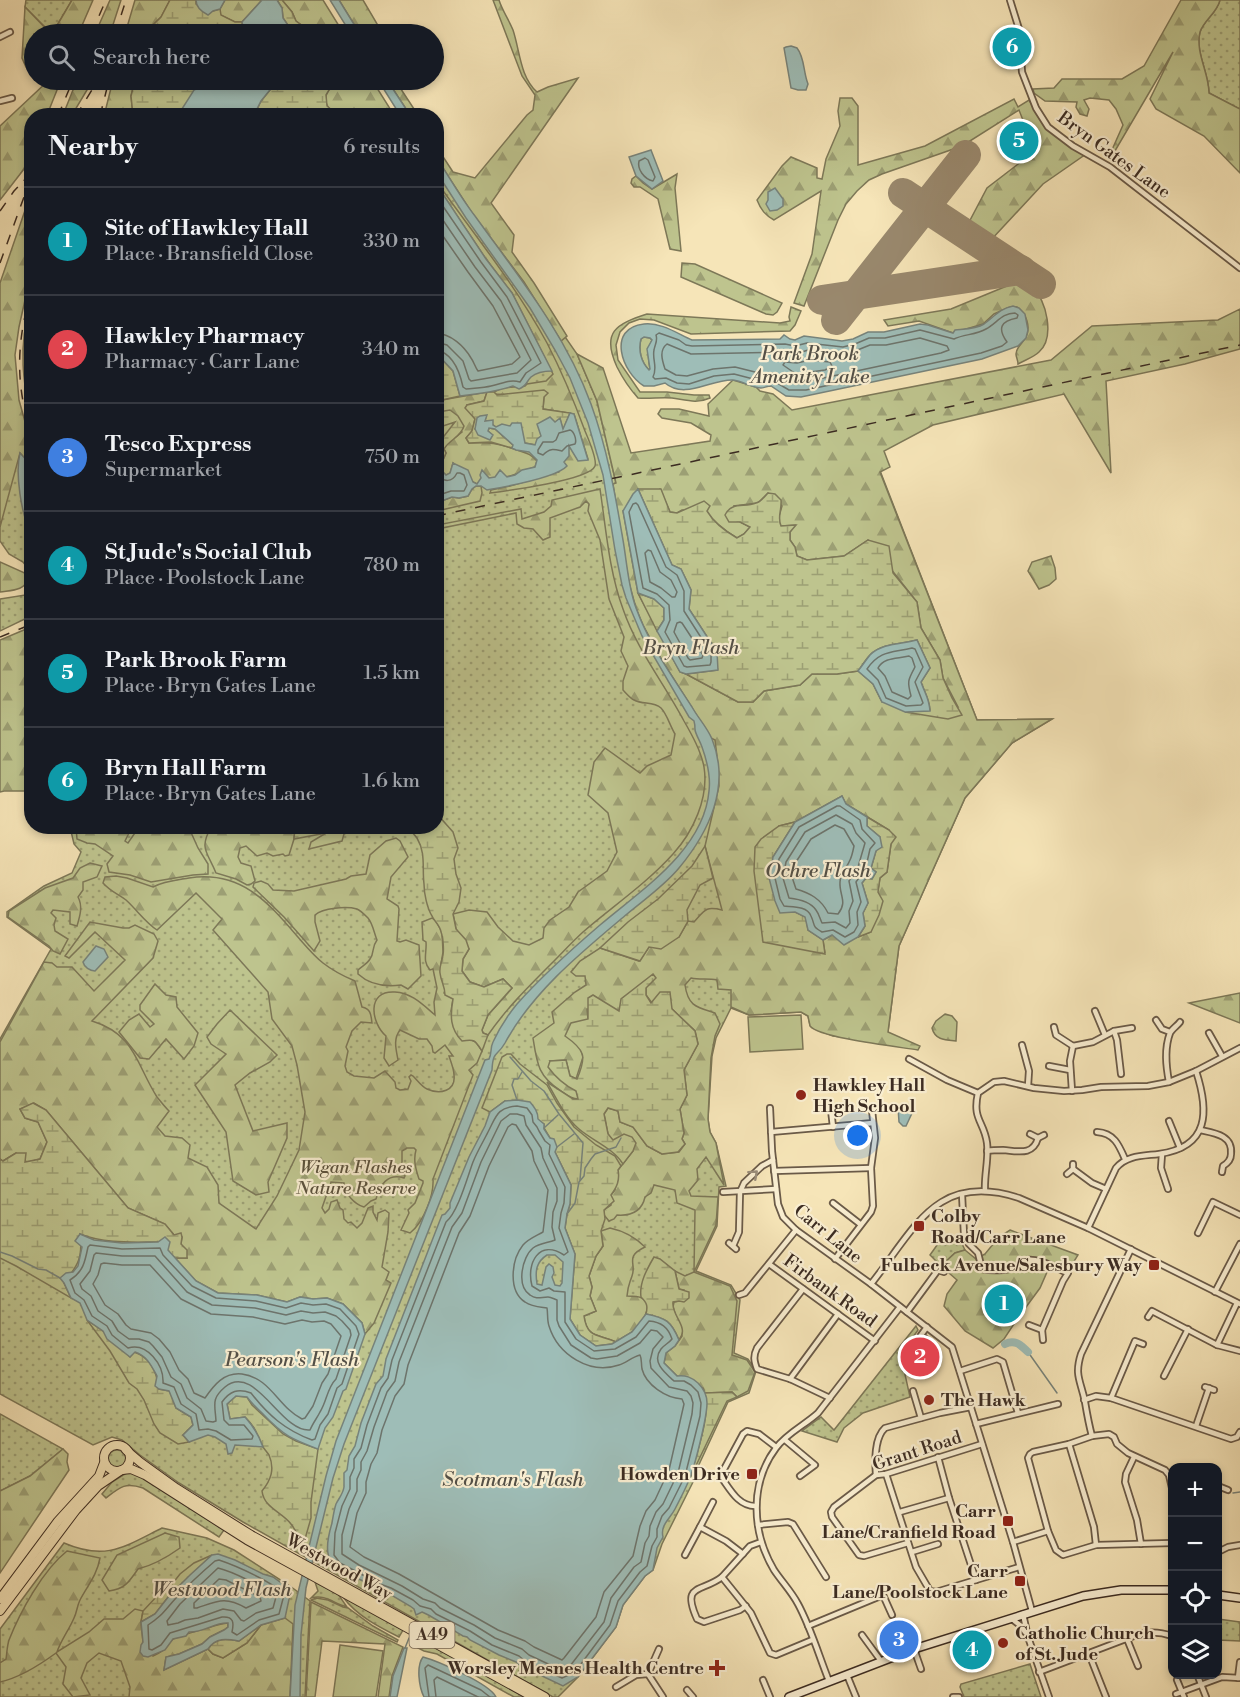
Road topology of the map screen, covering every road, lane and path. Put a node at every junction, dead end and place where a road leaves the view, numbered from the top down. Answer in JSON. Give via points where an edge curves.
{"nodes":[{"id":1,"x":1010,"y":0,"type":"edge"},
{"id":2,"x":2,"y":27,"type":"dead end"},
{"id":3,"x":0,"y":37,"type":"edge"},
{"id":4,"x":12,"y":98,"type":"dead end"},
{"id":5,"x":0,"y":101,"type":"edge"},
{"id":6,"x":1240,"y":267,"type":"edge"},
{"id":7,"x":1095,"y":1011,"type":"dead end"},
{"id":8,"x":1156,"y":1020,"type":"dead end"},
{"id":9,"x":1123,"y":1021,"type":"dead end"},
{"id":10,"x":1180,"y":1022,"type":"dead end"},
{"id":11,"x":1054,"y":1027,"type":"dead end"},
{"id":12,"x":1132,"y":1028,"type":"dead end"},
{"id":13,"x":1124,"y":1029,"type":"junction"},
{"id":14,"x":1114,"y":1031,"type":"junction"},
{"id":15,"x":1170,"y":1032,"type":"junction"},
{"id":16,"x":1209,"y":1033,"type":"dead end"},
{"id":17,"x":1105,"y":1035,"type":"junction"},
{"id":18,"x":1219,"y":1037,"type":"dead end"},
{"id":19,"x":1213,"y":1040,"type":"junction"},
{"id":20,"x":1022,"y":1045,"type":"dead end"},
{"id":21,"x":1073,"y":1046,"type":"junction"},
{"id":22,"x":1240,"y":1048,"type":"edge"},
{"id":23,"x":1030,"y":1050,"type":"dead end"},
{"id":24,"x":1024,"y":1052,"type":"junction"},
{"id":25,"x":1222,"y":1056,"type":"junction"},
{"id":26,"x":909,"y":1059,"type":"dead end"},
{"id":27,"x":1049,"y":1066,"type":"dead end"},
{"id":28,"x":1070,"y":1070,"type":"junction"},
{"id":29,"x":1196,"y":1071,"type":"junction"},
{"id":30,"x":1121,"y":1074,"type":"dead end"},
{"id":31,"x":1169,"y":1082,"type":"junction"},
{"id":32,"x":1028,"y":1086,"type":"junction"},
{"id":33,"x":1072,"y":1091,"type":"junction"},
{"id":34,"x":978,"y":1093,"type":"junction"},
{"id":35,"x":770,"y":1108,"type":"dead end"},
{"id":36,"x":831,"y":1110,"type":"dead end"},
{"id":37,"x":872,"y":1110,"type":"dead end"},
{"id":38,"x":1169,"y":1120,"type":"dead end"},
{"id":39,"x":873,"y":1124,"type":"junction"},
{"id":40,"x":832,"y":1128,"type":"junction"},
{"id":41,"x":1200,"y":1130,"type":"junction"},
{"id":42,"x":1097,"y":1131,"type":"dead end"},
{"id":43,"x":771,"y":1132,"type":"junction"},
{"id":44,"x":1030,"y":1134,"type":"dead end"},
{"id":45,"x":1044,"y":1135,"type":"dead end"},
{"id":46,"x":1038,"y":1138,"type":"junction"},
{"id":47,"x":1180,"y":1148,"type":"junction"},
{"id":48,"x":987,"y":1151,"type":"junction"},
{"id":49,"x":1162,"y":1154,"type":"junction"},
{"id":50,"x":1125,"y":1159,"type":"junction"},
{"id":51,"x":773,"y":1160,"type":"junction"},
{"id":52,"x":871,"y":1167,"type":"junction"},
{"id":53,"x":774,"y":1171,"type":"junction"},
{"id":54,"x":1222,"y":1172,"type":"dead end"},
{"id":55,"x":1067,"y":1174,"type":"dead end"},
{"id":56,"x":776,"y":1189,"type":"junction"},
{"id":57,"x":1106,"y":1189,"type":"junction"},
{"id":58,"x":1168,"y":1189,"type":"dead end"},
{"id":59,"x":984,"y":1191,"type":"junction"},
{"id":60,"x":723,"y":1192,"type":"dead end"},
{"id":61,"x":741,"y":1192,"type":"junction"},
{"id":62,"x":962,"y":1194,"type":"junction"},
{"id":63,"x":834,"y":1206,"type":"dead end"},
{"id":64,"x":1240,"y":1215,"type":"edge"},
{"id":65,"x":860,"y":1224,"type":"junction"},
{"id":66,"x":1088,"y":1228,"type":"junction"},
{"id":67,"x":796,"y":1230,"type":"junction"},
{"id":68,"x":1198,"y":1233,"type":"dead end"},
{"id":69,"x":1240,"y":1244,"type":"edge"},
{"id":70,"x":733,"y":1246,"type":"dead end"},
{"id":71,"x":1131,"y":1249,"type":"junction"},
{"id":72,"x":1233,"y":1257,"type":"junction"},
{"id":73,"x":835,"y":1259,"type":"junction"},
{"id":74,"x":1240,"y":1261,"type":"edge"},
{"id":75,"x":769,"y":1264,"type":"junction"},
{"id":76,"x":944,"y":1272,"type":"dead end"},
{"id":77,"x":871,"y":1284,"type":"junction"},
{"id":78,"x":803,"y":1289,"type":"junction"},
{"id":79,"x":1215,"y":1292,"type":"junction"},
{"id":80,"x":739,"y":1295,"type":"dead end"},
{"id":81,"x":1155,"y":1304,"type":"dead end"},
{"id":82,"x":1238,"y":1304,"type":"edge"},
{"id":83,"x":900,"y":1307,"type":"junction"},
{"id":84,"x":1152,"y":1311,"type":"junction"},
{"id":85,"x":907,"y":1312,"type":"junction"},
{"id":86,"x":838,"y":1314,"type":"junction"},
{"id":87,"x":1148,"y":1317,"type":"dead end"},
{"id":88,"x":1029,"y":1325,"type":"dead end"},
{"id":89,"x":927,"y":1327,"type":"junction"},
{"id":90,"x":1188,"y":1329,"type":"junction"},
{"id":91,"x":1042,"y":1330,"type":"junction"},
{"id":92,"x":1138,"y":1335,"type":"dead end"},
{"id":93,"x":1043,"y":1340,"type":"dead end"},
{"id":94,"x":875,"y":1341,"type":"junction"},
{"id":95,"x":1135,"y":1341,"type":"junction"},
{"id":96,"x":931,"y":1344,"type":"dead end"},
{"id":97,"x":1143,"y":1344,"type":"dead end"},
{"id":98,"x":1217,"y":1345,"type":"junction"},
{"id":99,"x":1240,"y":1351,"type":"edge"},
{"id":100,"x":1160,"y":1366,"type":"dead end"},
{"id":101,"x":960,"y":1371,"type":"junction"},
{"id":102,"x":790,"y":1379,"type":"junction"},
{"id":103,"x":1209,"y":1388,"type":"dead end"},
{"id":104,"x":913,"y":1391,"type":"dead end"},
{"id":105,"x":830,"y":1398,"type":"junction"},
{"id":106,"x":1111,"y":1398,"type":"junction"},
{"id":107,"x":1084,"y":1400,"type":"junction"},
{"id":108,"x":1058,"y":1404,"type":"dead end"},
{"id":109,"x":971,"y":1407,"type":"junction"},
{"id":110,"x":1018,"y":1413,"type":"junction"},
{"id":111,"x":921,"y":1418,"type":"junction"},
{"id":112,"x":976,"y":1424,"type":"junction"},
{"id":113,"x":1196,"y":1426,"type":"junction"},
{"id":114,"x":1240,"y":1432,"type":"edge"},
{"id":115,"x":1092,"y":1436,"type":"junction"},
{"id":116,"x":785,"y":1440,"type":"junction"},
{"id":117,"x":982,"y":1444,"type":"junction"},
{"id":118,"x":1069,"y":1444,"type":"junction"},
{"id":119,"x":776,"y":1447,"type":"junction"},
{"id":120,"x":126,"y":1450,"type":"junction"},
{"id":121,"x":938,"y":1457,"type":"junction"},
{"id":122,"x":1134,"y":1457,"type":"junction"},
{"id":123,"x":104,"y":1463,"type":"junction"},
{"id":124,"x":121,"y":1471,"type":"junction"},
{"id":125,"x":1168,"y":1472,"type":"edge"},
{"id":126,"x":886,"y":1474,"type":"junction"},
{"id":127,"x":876,"y":1475,"type":"junction"},
{"id":128,"x":800,"y":1476,"type":"dead end"},
{"id":129,"x":1222,"y":1488,"type":"edge"},
{"id":130,"x":1228,"y":1490,"type":"dead end"},
{"id":131,"x":949,"y":1498,"type":"junction"},
{"id":132,"x":713,"y":1502,"type":"dead end"},
{"id":133,"x":755,"y":1506,"type":"junction"},
{"id":134,"x":900,"y":1512,"type":"junction"},
{"id":135,"x":758,"y":1525,"type":"junction"},
{"id":136,"x":700,"y":1527,"type":"junction"},
{"id":137,"x":1048,"y":1532,"type":"junction"},
{"id":138,"x":761,"y":1542,"type":"junction"},
{"id":139,"x":1013,"y":1542,"type":"junction"},
{"id":140,"x":908,"y":1543,"type":"junction"},
{"id":141,"x":1168,"y":1543,"type":"edge"},
{"id":142,"x":938,"y":1544,"type":"dead end"},
{"id":143,"x":1141,"y":1544,"type":"junction"},
{"id":144,"x":1096,"y":1545,"type":"junction"},
{"id":145,"x":1240,"y":1545,"type":"edge"},
{"id":146,"x":1222,"y":1550,"type":"edge"},
{"id":147,"x":912,"y":1552,"type":"junction"},
{"id":148,"x":743,"y":1554,"type":"junction"},
{"id":149,"x":685,"y":1555,"type":"dead end"},
{"id":150,"x":293,"y":1562,"type":"junction"},
{"id":151,"x":1019,"y":1567,"type":"junction"},
{"id":152,"x":319,"y":1576,"type":"junction"},
{"id":153,"x":722,"y":1576,"type":"junction"},
{"id":154,"x":826,"y":1577,"type":"dead end"},
{"id":155,"x":976,"y":1580,"type":"junction"},
{"id":156,"x":1168,"y":1590,"type":"edge"},
{"id":157,"x":1222,"y":1596,"type":"edge"},
{"id":158,"x":1240,"y":1598,"type":"edge"},
{"id":159,"x":0,"y":1599,"type":"edge"},
{"id":160,"x":746,"y":1606,"type":"junction"},
{"id":161,"x":0,"y":1611,"type":"edge"},
{"id":162,"x":1032,"y":1611,"type":"junction"},
{"id":163,"x":1023,"y":1614,"type":"junction"},
{"id":164,"x":892,"y":1615,"type":"dead end"},
{"id":165,"x":1008,"y":1618,"type":"junction"},
{"id":166,"x":808,"y":1626,"type":"junction"},
{"id":167,"x":1168,"y":1634,"type":"edge"},
{"id":168,"x":862,"y":1635,"type":"dead end"},
{"id":169,"x":1028,"y":1637,"type":"junction"},
{"id":170,"x":1127,"y":1639,"type":"junction"},
{"id":171,"x":812,"y":1640,"type":"junction"},
{"id":172,"x":659,"y":1649,"type":"dead end"},
{"id":173,"x":914,"y":1649,"type":"junction"},
{"id":174,"x":1089,"y":1654,"type":"junction"},
{"id":175,"x":881,"y":1661,"type":"junction"},
{"id":176,"x":1240,"y":1662,"type":"edge"},
{"id":177,"x":1138,"y":1666,"type":"dead end"},
{"id":178,"x":921,"y":1670,"type":"dead end"},
{"id":179,"x":1039,"y":1672,"type":"junction"},
{"id":180,"x":648,"y":1674,"type":"junction"},
{"id":181,"x":847,"y":1674,"type":"junction"},
{"id":182,"x":1239,"y":1678,"type":"edge"},
{"id":183,"x":1200,"y":1679,"type":"edge"},
{"id":184,"x":762,"y":1680,"type":"dead end"},
{"id":185,"x":1177,"y":1680,"type":"dead end"},
{"id":186,"x":829,"y":1681,"type":"junction"},
{"id":187,"x":617,"y":1684,"type":"dead end"},
{"id":188,"x":1202,"y":1684,"type":"junction"},
{"id":189,"x":687,"y":1690,"type":"dead end"},
{"id":190,"x":1180,"y":1694,"type":"edge"},
{"id":191,"x":533,"y":1697,"type":"edge"},
{"id":192,"x":545,"y":1697,"type":"edge"},
{"id":193,"x":663,"y":1697,"type":"edge"},
{"id":194,"x":693,"y":1697,"type":"edge"},
{"id":195,"x":770,"y":1697,"type":"edge"},
{"id":196,"x":789,"y":1697,"type":"edge"},
{"id":197,"x":856,"y":1697,"type":"edge"},
{"id":198,"x":953,"y":1697,"type":"edge"},
{"id":199,"x":959,"y":1697,"type":"edge"},
{"id":200,"x":1049,"y":1697,"type":"edge"},
{"id":201,"x":1106,"y":1697,"type":"edge"},
{"id":202,"x":1206,"y":1697,"type":"edge"}],
"edges":[{"from":1,"to":6,"type":"street","name":"Bryn Gates Lane","via":[[1019,29],[1022,72],[1048,127],[1110,166]]},
{"from":2,"to":3,"type":"street","via":[[8,33]]},
{"from":4,"to":5,"type":"street"},
{"from":7,"to":17,"type":"street"},
{"from":8,"to":15,"type":"street"},
{"from":9,"to":13,"type":"street"},
{"from":10,"to":15,"type":"street"},
{"from":11,"to":21,"type":"street","via":[[1056,1035]]},
{"from":12,"to":13,"type":"street"},
{"from":13,"to":14,"type":"street"},
{"from":14,"to":17,"type":"street"},
{"from":14,"to":30,"type":"street"},
{"from":15,"to":31,"type":"street","via":[[1166,1057]]},
{"from":16,"to":19,"type":"street"},
{"from":17,"to":21,"type":"street"},
{"from":18,"to":19,"type":"street"},
{"from":19,"to":25,"type":"street"},
{"from":20,"to":24,"type":"street"},
{"from":21,"to":28,"type":"street"},
{"from":22,"to":25,"type":"street"},
{"from":23,"to":24,"type":"street"},
{"from":24,"to":32,"type":"street"},
{"from":25,"to":29,"type":"street"},
{"from":26,"to":34,"type":"street"},
{"from":27,"to":28,"type":"street"},
{"from":28,"to":33,"type":"street"},
{"from":29,"to":31,"type":"street"},
{"from":29,"to":41,"type":"street","via":[[1203,1096]]},
{"from":31,"to":33,"type":"street"},
{"from":32,"to":33,"type":"street"},
{"from":32,"to":34,"type":"street","via":[[994,1082]]},
{"from":34,"to":48,"type":"street","via":[[976,1115],[985,1132]]},
{"from":35,"to":43,"type":"street","name":"Carr Lane"},
{"from":36,"to":40,"type":"street"},
{"from":37,"to":39,"type":"street"},
{"from":38,"to":47,"type":"street"},
{"from":39,"to":40,"type":"street"},
{"from":39,"to":52,"type":"street"},
{"from":40,"to":43,"type":"street"},
{"from":41,"to":47,"type":"street","via":[[1188,1145]]},
{"from":41,"to":54,"type":"street","via":[[1217,1133],[1229,1142],[1231,1156]]},
{"from":42,"to":50,"type":"street","via":[[1112,1136]]},
{"from":43,"to":51,"type":"street","name":"Carr Lane"},
{"from":44,"to":46,"type":"street"},
{"from":45,"to":46,"type":"street"},
{"from":46,"to":48,"type":"street","via":[[1032,1148],[1023,1152]]},
{"from":47,"to":49,"type":"street"},
{"from":48,"to":59,"type":"street"},
{"from":49,"to":50,"type":"street"},
{"from":49,"to":58,"type":"street","via":[[1161,1168]]},
{"from":50,"to":57,"type":"street"},
{"from":51,"to":53,"type":"street","name":"Carr Lane"},
{"from":61,"to":51,"type":"street","one_way":true,"via":[[744,1183]]},
{"from":52,"to":53,"type":"street"},
{"from":52,"to":65,"type":"street","via":[[873,1206]]},
{"from":53,"to":56,"type":"street","name":"Carr Lane"},
{"from":55,"to":57,"type":"street","via":[[1073,1166],[1092,1183]]},
{"from":56,"to":61,"type":"street"},
{"from":56,"to":67,"type":"street","name":"Carr Lane","via":[[781,1213]]},
{"from":57,"to":66,"type":"street"},
{"from":59,"to":62,"type":"street"},
{"from":59,"to":66,"type":"street","via":[[1008,1194]]},
{"from":60,"to":61,"type":"street"},
{"from":61,"to":70,"type":"street","via":[[740,1232]]},
{"from":62,"to":77,"type":"street","via":[[943,1200],[925,1214]]},
{"from":62,"to":91,"type":"street","via":[[964,1235],[978,1253],[982,1269],[1005,1269],[1033,1261],[1068,1273]]},
{"from":63,"to":65,"type":"street"},
{"from":64,"to":68,"type":"street","via":[[1213,1202]]},
{"from":65,"to":73,"type":"street"},
{"from":66,"to":71,"type":"street"},
{"from":67,"to":73,"type":"street","name":"Carr Lane"},
{"from":67,"to":75,"type":"street"},
{"from":69,"to":72,"type":"street"},
{"from":71,"to":79,"type":"street"},
{"from":71,"to":107,"type":"street","via":[[1081,1354],[1077,1373]]},
{"from":72,"to":74,"type":"street"},
{"from":72,"to":79,"type":"street"},
{"from":73,"to":77,"type":"street","name":"Carr Lane"},
{"from":75,"to":78,"type":"street","name":"Firbank Road"},
{"from":75,"to":80,"type":"street"},
{"from":76,"to":85,"type":"street","via":[[938,1270]]},
{"from":77,"to":83,"type":"street","name":"Carr Lane"},
{"from":78,"to":86,"type":"street","name":"Firbank Road"},
{"from":78,"to":102,"type":"street","via":[[753,1354],[757,1369]]},
{"from":79,"to":82,"type":"street"},
{"from":81,"to":84,"type":"street"},
{"from":82,"to":98,"type":"street"},
{"from":83,"to":85,"type":"street","name":"Carr Lane"},
{"from":83,"to":94,"type":"street"},
{"from":84,"to":87,"type":"street"},
{"from":84,"to":90,"type":"street"},
{"from":85,"to":89,"type":"street","name":"Carr Lane"},
{"from":86,"to":94,"type":"street","name":"Firbank Road"},
{"from":86,"to":102,"type":"street"},
{"from":88,"to":91,"type":"street"},
{"from":89,"to":96,"type":"street","via":[[921,1335]]},
{"from":89,"to":101,"type":"street","name":"Carr Lane","via":[[952,1347]]},
{"from":90,"to":98,"type":"street"},
{"from":90,"to":100,"type":"street","via":[[1165,1373]]},
{"from":91,"to":93,"type":"street"},
{"from":92,"to":95,"type":"street"},
{"from":94,"to":105,"type":"street"},
{"from":95,"to":97,"type":"street"},
{"from":95,"to":106,"type":"street"},
{"from":98,"to":99,"type":"street"},
{"from":101,"to":109,"type":"street","name":"Carr Lane"},
{"from":101,"to":110,"type":"street","via":[[997,1359],[1003,1362]]},
{"from":102,"to":105,"type":"street"},
{"from":103,"to":113,"type":"street"},
{"from":104,"to":111,"type":"street"},
{"from":105,"to":116,"type":"street","via":[[810,1421]]},
{"from":106,"to":107,"type":"street","via":[[1096,1396]]},
{"from":106,"to":113,"type":"street"},
{"from":107,"to":115,"type":"street"},
{"from":108,"to":110,"type":"street"},
{"from":109,"to":111,"type":"street"},
{"from":109,"to":112,"type":"street","name":"Carr Lane"},
{"from":110,"to":112,"type":"street"},
{"from":111,"to":127,"type":"street","via":[[880,1432]]},
{"from":112,"to":117,"type":"street","name":"Carr Lane"},
{"from":113,"to":114,"type":"street","via":[[1231,1439]]},
{"from":115,"to":118,"type":"street"},
{"from":115,"to":122,"type":"street","via":[[1114,1437],[1121,1449]]},
{"from":116,"to":119,"type":"street"},
{"from":116,"to":128,"type":"street","via":[[817,1464]]},
{"from":117,"to":121,"type":"street","name":"Grant Road"},
{"from":117,"to":139,"type":"street","name":"Carr Lane"},
{"from":118,"to":137,"type":"street","via":[[1033,1452],[1028,1458]]},
{"from":118,"to":144,"type":"street"},
{"from":119,"to":133,"type":"street","via":[[761,1475]]},
{"from":119,"to":133,"type":"street","via":[[759,1434],[747,1431],[721,1476],[744,1505]]},
{"from":120,"to":123,"type":"highway","via":[[111,1447],[105,1452]]},
{"from":120,"to":124,"type":"highway","via":[[129,1461]]},
{"from":120,"to":150,"type":"highway","name":"Westwood Way","number":"A49","via":[[184,1493]]},
{"from":121,"to":126,"type":"street","name":"Grant Road"},
{"from":121,"to":131,"type":"street"},
{"from":122,"to":125,"type":"street"},
{"from":122,"to":143,"type":"street","via":[[1125,1482]]},
{"from":123,"to":124,"type":"highway","number":"A49","via":[[109,1469]]},
{"from":123,"to":159,"type":"highway","via":[[99,1476],[58,1521]]},
{"from":124,"to":150,"type":"highway","name":"Westwood Way","number":"A49","via":[[130,1469],[145,1474],[212,1519]]},
{"from":124,"to":161,"type":"highway","via":[[103,1482],[76,1510]]},
{"from":126,"to":127,"type":"street","name":"Grant Road"},
{"from":126,"to":134,"type":"street"},
{"from":127,"to":140,"type":"street","name":"Grant Road","via":[[834,1507],[832,1517],[859,1555]]},
{"from":129,"to":130,"type":"street"},
{"from":131,"to":134,"type":"street"},
{"from":131,"to":155,"type":"street"},
{"from":132,"to":136,"type":"street"},
{"from":133,"to":135,"type":"street"},
{"from":134,"to":140,"type":"street"},
{"from":135,"to":138,"type":"street"},
{"from":135,"to":154,"type":"street","via":[[793,1524]]},
{"from":136,"to":148,"type":"street"},
{"from":136,"to":149,"type":"street"},
{"from":137,"to":139,"type":"street"},
{"from":137,"to":144,"type":"street","via":[[1056,1550],[1063,1555]]},
{"from":138,"to":148,"type":"street"},
{"from":138,"to":166,"type":"street"},
{"from":139,"to":151,"type":"street","name":"Carr Lane"},
{"from":140,"to":147,"type":"street"},
{"from":141,"to":143,"type":"street"},
{"from":142,"to":147,"type":"street"},
{"from":143,"to":144,"type":"street"},
{"from":145,"to":146,"type":"street"},
{"from":147,"to":155,"type":"street","via":[[930,1591]]},
{"from":148,"to":153,"type":"street"},
{"from":150,"to":152,"type":"highway","name":"Westwood Way","number":"A49"},
{"from":151,"to":155,"type":"street"},
{"from":151,"to":162,"type":"street","name":"Carr Lane"},
{"from":152,"to":191,"type":"highway","name":"Westwood Way","number":"A49"},
{"from":152,"to":192,"type":"highway","name":"Westwood Way","number":"A49"},
{"from":153,"to":160,"type":"street"},
{"from":153,"to":160,"type":"street","via":[[692,1593],[697,1619],[705,1622]]},
{"from":156,"to":162,"type":"main road","via":[[1101,1593]]},
{"from":157,"to":158,"type":"main road"},
{"from":160,"to":171,"type":"street","via":[[768,1652],[777,1654]]},
{"from":162,"to":163,"type":"main road"},
{"from":163,"to":165,"type":"main road"},
{"from":163,"to":169,"type":"street"},
{"from":164,"to":166,"type":"street","via":[[883,1595]]},
{"from":165,"to":169,"type":"street","via":[[1018,1622]]},
{"from":165,"to":173,"type":"main road"},
{"from":166,"to":171,"type":"street"},
{"from":167,"to":170,"type":"street","via":[[1152,1631]]},
{"from":168,"to":175,"type":"street"},
{"from":169,"to":179,"type":"street"},
{"from":170,"to":174,"type":"street"},
{"from":170,"to":177,"type":"street"},
{"from":171,"to":186,"type":"street"},
{"from":172,"to":180,"type":"street"},
{"from":173,"to":175,"type":"main road"},
{"from":173,"to":178,"type":"street"},
{"from":174,"to":179,"type":"street"},
{"from":174,"to":201,"type":"street"},
{"from":175,"to":181,"type":"main road"},
{"from":176,"to":182,"type":"street"},
{"from":179,"to":200,"type":"street"},
{"from":180,"to":187,"type":"street"},
{"from":180,"to":193,"type":"street"},
{"from":181,"to":186,"type":"main road"},
{"from":181,"to":197,"type":"street"},
{"from":182,"to":188,"type":"street","via":[[1222,1677]]},
{"from":183,"to":188,"type":"street"},
{"from":184,"to":195,"type":"street"},
{"from":185,"to":190,"type":"street"},
{"from":186,"to":196,"type":"main road"},
{"from":188,"to":190,"type":"street"},
{"from":188,"to":202,"type":"street"},
{"from":189,"to":194,"type":"street"},
{"from":198,"to":199,"type":"street"}]}
